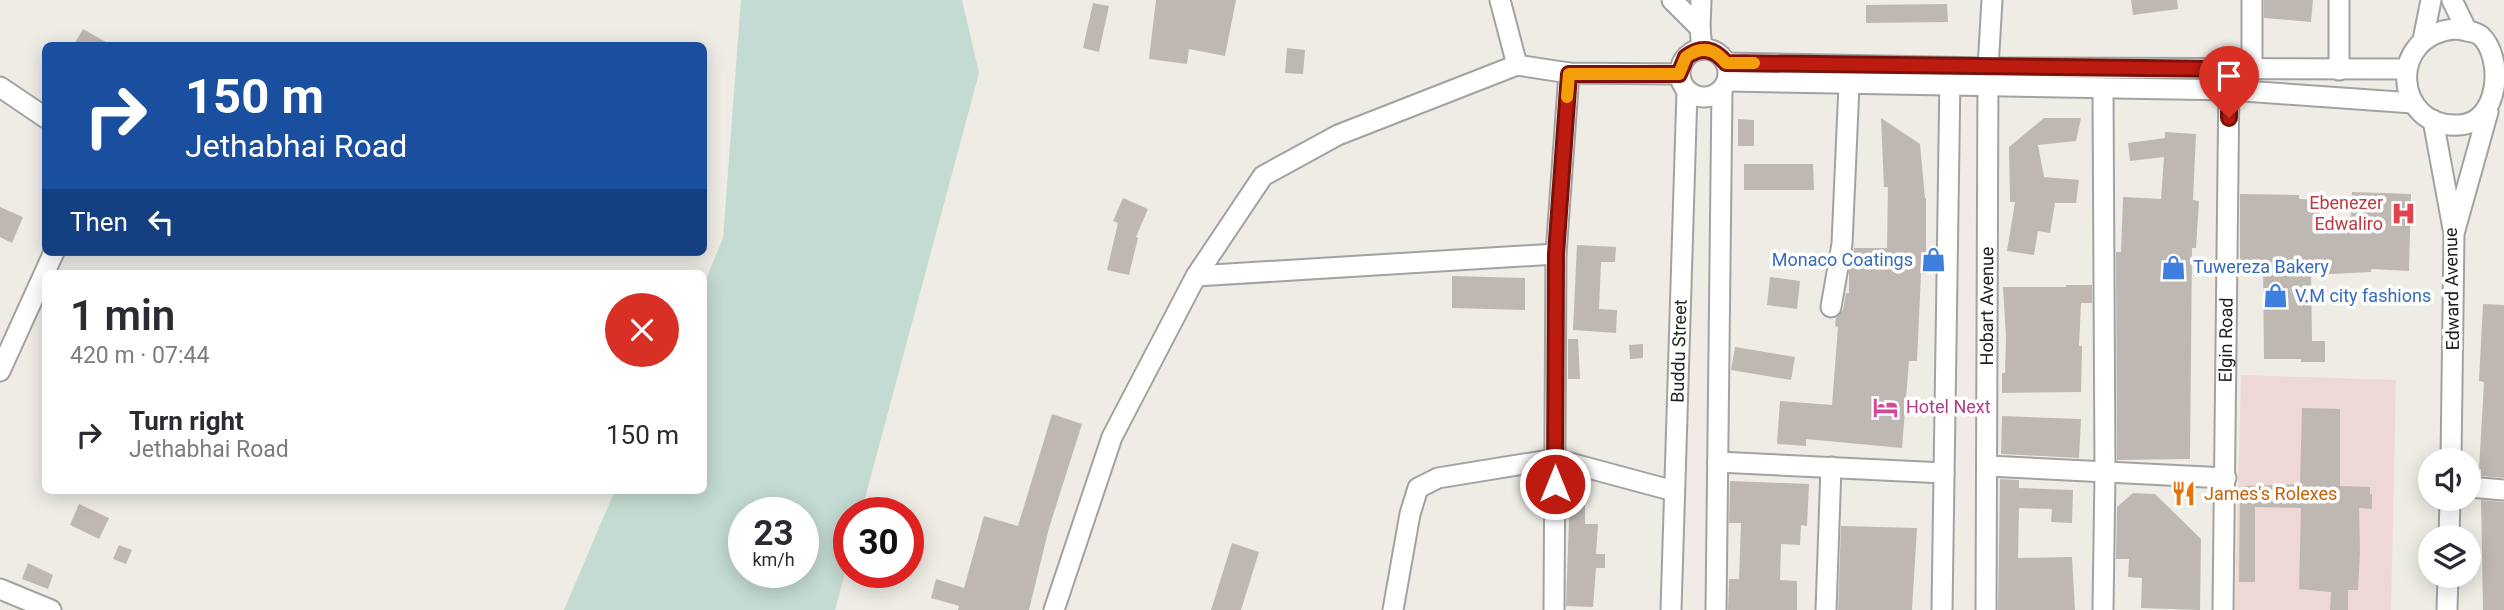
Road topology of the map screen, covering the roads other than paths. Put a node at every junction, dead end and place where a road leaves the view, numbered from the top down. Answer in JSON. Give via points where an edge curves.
{"nodes":[{"id":1,"x":1500,"y":0,"type":"edge"},
{"id":2,"x":1672,"y":0,"type":"edge"},
{"id":3,"x":1701,"y":0,"type":"edge"},
{"id":4,"x":1992,"y":0,"type":"edge"},
{"id":5,"x":2252,"y":0,"type":"edge"},
{"id":6,"x":2339,"y":0,"type":"edge"},
{"id":7,"x":2431,"y":0,"type":"edge"},
{"id":8,"x":2452,"y":0,"type":"edge"},
{"id":9,"x":1700,"y":28,"type":"junction"},
{"id":10,"x":2475,"y":33,"type":"junction"},
{"id":11,"x":2423,"y":40,"type":"junction"},
{"id":12,"x":2504,"y":46,"type":"edge"},
{"id":13,"x":1702,"y":49,"type":"junction"},
{"id":14,"x":1517,"y":65,"type":"junction"},
{"id":15,"x":2229,"y":69,"type":"junction"},
{"id":16,"x":2406,"y":69,"type":"junction"},
{"id":17,"x":2252,"y":70,"type":"junction"},
{"id":18,"x":2339,"y":70,"type":"junction"},
{"id":19,"x":1569,"y":74,"type":"junction"},
{"id":20,"x":1950,"y":77,"type":"junction"},
{"id":21,"x":1988,"y":77,"type":"junction"},
{"id":22,"x":1725,"y":78,"type":"junction"},
{"id":23,"x":1683,"y":82,"type":"junction"},
{"id":24,"x":1849,"y":85,"type":"junction"},
{"id":25,"x":0,"y":87,"type":"edge"},
{"id":26,"x":2103,"y":89,"type":"junction"},
{"id":27,"x":2230,"y":90,"type":"junction"},
{"id":28,"x":2496,"y":102,"type":"edge"},
{"id":29,"x":2413,"y":103,"type":"junction"},
{"id":30,"x":42,"y":115,"type":"edge"},
{"id":31,"x":2433,"y":120,"type":"junction"},
{"id":32,"x":2454,"y":234,"type":"junction"},
{"id":33,"x":1556,"y":254,"type":"junction"},
{"id":34,"x":1196,"y":276,"type":"junction"},
{"id":35,"x":42,"y":278,"type":"edge"},
{"id":36,"x":1831,"y":307,"type":"dead end"},
{"id":37,"x":0,"y":371,"type":"edge"},
{"id":38,"x":2451,"y":448,"type":"edge"},
{"id":39,"x":1555,"y":459,"type":"junction"},
{"id":40,"x":1718,"y":462,"type":"junction"},
{"id":41,"x":1988,"y":466,"type":"junction"},
{"id":42,"x":1831,"y":467,"type":"junction"},
{"id":43,"x":1944,"y":472,"type":"junction"},
{"id":44,"x":2105,"y":473,"type":"junction"},
{"id":45,"x":2225,"y":478,"type":"junction"},
{"id":46,"x":2481,"y":488,"type":"edge"},
{"id":47,"x":2504,"y":490,"type":"edge"},
{"id":48,"x":1674,"y":491,"type":"junction"},
{"id":49,"x":2448,"y":588,"type":"edge"},
{"id":50,"x":0,"y":589,"type":"edge"},
{"id":51,"x":51,"y":610,"type":"edge"},
{"id":52,"x":1054,"y":610,"type":"edge"},
{"id":53,"x":1394,"y":610,"type":"edge"},
{"id":54,"x":1555,"y":610,"type":"edge"},
{"id":55,"x":1671,"y":610,"type":"edge"},
{"id":56,"x":1716,"y":610,"type":"edge"},
{"id":57,"x":1826,"y":610,"type":"edge"},
{"id":58,"x":1942,"y":610,"type":"edge"},
{"id":59,"x":1986,"y":610,"type":"edge"},
{"id":60,"x":2103,"y":610,"type":"edge"},
{"id":61,"x":2223,"y":610,"type":"edge"},
{"id":62,"x":2447,"y":610,"type":"edge"}],
"edges":[{"from":1,"to":14,"type":"street"},
{"from":2,"to":9,"type":"street"},
{"from":3,"to":9,"type":"street"},
{"from":4,"to":21,"type":"street","name":"Hobart Avenue"},
{"from":5,"to":17,"type":"street"},
{"from":6,"to":18,"type":"street"},
{"from":7,"to":11,"type":"street"},
{"from":8,"to":10,"type":"street"},
{"from":9,"to":13,"type":"street"},
{"from":10,"to":11,"type":"street","via":[[2444,30]]},
{"from":10,"to":12,"type":"street"},
{"from":10,"to":28,"type":"street","via":[[2495,50],[2502,66]]},
{"from":11,"to":16,"type":"street"},
{"from":13,"to":22,"type":"street","via":[[1712,50]]},
{"from":13,"to":23,"type":"street","via":[[1686,57]]},
{"from":14,"to":19,"type":"street"},
{"from":14,"to":34,"type":"street","via":[[1338,135],[1263,176]]},
{"from":15,"to":17,"type":"street"},
{"from":15,"to":21,"type":"street"},
{"from":15,"to":27,"type":"street","name":"Elgin Road"},
{"from":16,"to":18,"type":"street"},
{"from":16,"to":29,"type":"street"},
{"from":17,"to":18,"type":"street"},
{"from":19,"to":23,"type":"street"},
{"from":19,"to":33,"type":"street"},
{"from":20,"to":21,"type":"street"},
{"from":20,"to":22,"type":"street"},
{"from":20,"to":24,"type":"street"},
{"from":20,"to":43,"type":"street"},
{"from":21,"to":26,"type":"street"},
{"from":21,"to":41,"type":"street","name":"Hobart Avenue"},
{"from":22,"to":23,"type":"street","via":[[1714,95],[1705,97],[1695,96]]},
{"from":22,"to":24,"type":"street"},
{"from":22,"to":40,"type":"street"},
{"from":23,"to":48,"type":"street","name":"Buddu Street"},
{"from":24,"to":36,"type":"street","via":[[1842,244]]},
{"from":25,"to":30,"type":"street"},
{"from":26,"to":27,"type":"street"},
{"from":26,"to":44,"type":"street"},
{"from":27,"to":29,"type":"street"},
{"from":27,"to":45,"type":"street","name":"Elgin Road"},
{"from":28,"to":31,"type":"street","via":[[2476,121],[2460,125]]},
{"from":28,"to":32,"type":"street"},
{"from":29,"to":31,"type":"street"},
{"from":31,"to":32,"type":"street","name":"Edward Avenue"},
{"from":32,"to":38,"type":"street","name":"Edward Avenue"},
{"from":33,"to":34,"type":"street"},
{"from":33,"to":39,"type":"street"},
{"from":34,"to":52,"type":"street","via":[[1112,437]]},
{"from":35,"to":37,"type":"street"},
{"from":39,"to":48,"type":"street"},
{"from":39,"to":53,"type":"street","via":[[1438,478],[1418,488]]},
{"from":39,"to":54,"type":"street"},
{"from":40,"to":42,"type":"street"},
{"from":40,"to":56,"type":"street"},
{"from":41,"to":44,"type":"street"},
{"from":41,"to":59,"type":"street","name":"Hobart Avenue"},
{"from":42,"to":43,"type":"street"},
{"from":42,"to":57,"type":"street"},
{"from":43,"to":58,"type":"street"},
{"from":44,"to":45,"type":"street"},
{"from":44,"to":60,"type":"street"},
{"from":45,"to":61,"type":"street","name":"Elgin Road"},
{"from":46,"to":47,"type":"street"},
{"from":48,"to":55,"type":"street","name":"Buddu Street"},
{"from":49,"to":62,"type":"street"},
{"from":50,"to":51,"type":"street"}]}
